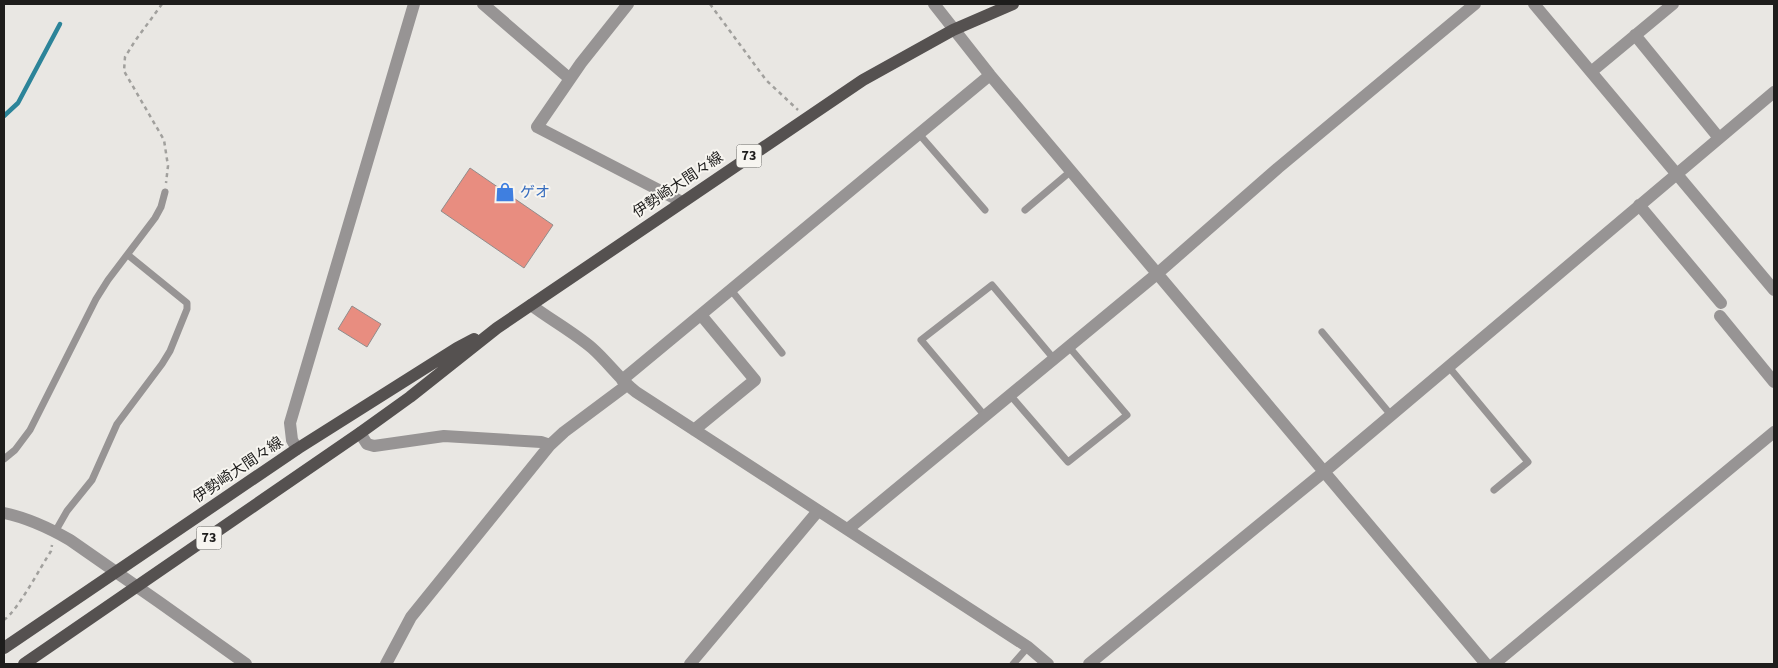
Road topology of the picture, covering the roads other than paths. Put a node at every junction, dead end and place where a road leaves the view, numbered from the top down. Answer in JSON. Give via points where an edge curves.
{"nodes":[{"id":1,"x":414,"y":4,"type":"edge"},
{"id":2,"x":482,"y":4,"type":"edge"},
{"id":3,"x":628,"y":4,"type":"edge"},
{"id":4,"x":934,"y":4,"type":"edge"},
{"id":5,"x":1013,"y":4,"type":"edge"},
{"id":6,"x":1476,"y":4,"type":"edge"},
{"id":7,"x":1534,"y":4,"type":"edge"},
{"id":8,"x":1673,"y":4,"type":"edge"},
{"id":9,"x":954,"y":30,"type":"junction"},
{"id":10,"x":1635,"y":35,"type":"junction"},
{"id":11,"x":1591,"y":72,"type":"junction"},
{"id":12,"x":990,"y":75,"type":"junction"},
{"id":13,"x":570,"y":79,"type":"junction"},
{"id":14,"x":1774,"y":92,"type":"edge"},
{"id":15,"x":919,"y":134,"type":"junction"},
{"id":16,"x":1719,"y":138,"type":"junction"},
{"id":17,"x":1071,"y":171,"type":"junction"},
{"id":18,"x":1676,"y":174,"type":"junction"},
{"id":19,"x":165,"y":192,"type":"road end"},
{"id":20,"x":682,"y":202,"type":"junction"},
{"id":21,"x":1639,"y":205,"type":"junction"},
{"id":22,"x":985,"y":210,"type":"dead end"},
{"id":23,"x":1025,"y":210,"type":"dead end"},
{"id":24,"x":128,"y":255,"type":"junction"},
{"id":25,"x":1158,"y":273,"type":"junction"},
{"id":26,"x":731,"y":290,"type":"junction"},
{"id":27,"x":1774,"y":290,"type":"edge"},
{"id":28,"x":1721,"y":303,"type":"dead end"},
{"id":29,"x":531,"y":305,"type":"junction"},
{"id":30,"x":701,"y":315,"type":"junction"},
{"id":31,"x":1720,"y":316,"type":"dead end"},
{"id":32,"x":496,"y":328,"type":"junction"},
{"id":33,"x":1322,"y":332,"type":"dead end"},
{"id":34,"x":1069,"y":347,"type":"junction"},
{"id":35,"x":782,"y":353,"type":"dead end"},
{"id":36,"x":1054,"y":359,"type":"junction"},
{"id":37,"x":1448,"y":366,"type":"junction"},
{"id":38,"x":625,"y":382,"type":"junction"},
{"id":39,"x":1774,"y":382,"type":"edge"},
{"id":40,"x":1010,"y":395,"type":"junction"},
{"id":41,"x":1390,"y":415,"type":"junction"},
{"id":42,"x":985,"y":416,"type":"junction"},
{"id":43,"x":694,"y":430,"type":"junction"},
{"id":44,"x":1774,"y":432,"type":"edge"},
{"id":45,"x":360,"y":433,"type":"junction"},
{"id":46,"x":550,"y":445,"type":"junction"},
{"id":47,"x":297,"y":449,"type":"junction"},
{"id":48,"x":4,"y":459,"type":"edge"},
{"id":49,"x":1325,"y":470,"type":"junction"},
{"id":50,"x":1494,"y":490,"type":"dead end"},
{"id":51,"x":818,"y":511,"type":"junction"},
{"id":52,"x":4,"y":513,"type":"edge"},
{"id":53,"x":848,"y":529,"type":"junction"},
{"id":54,"x":56,"y":532,"type":"junction"},
{"id":55,"x":115,"y":572,"type":"junction"},
{"id":56,"x":138,"y":587,"type":"junction"},
{"id":57,"x":1028,"y":647,"type":"junction"},
{"id":58,"x":4,"y":648,"type":"edge"},
{"id":59,"x":24,"y":664,"type":"edge"},
{"id":60,"x":246,"y":664,"type":"edge"},
{"id":61,"x":386,"y":664,"type":"edge"},
{"id":62,"x":690,"y":664,"type":"edge"},
{"id":63,"x":1014,"y":664,"type":"edge"},
{"id":64,"x":1048,"y":664,"type":"edge"},
{"id":65,"x":1089,"y":664,"type":"edge"},
{"id":66,"x":1486,"y":664,"type":"edge"},
{"id":67,"x":1494,"y":664,"type":"edge"}],
"edges":[{"from":1,"to":47,"type":"street","via":[[290,423]]},
{"from":2,"to":13,"type":"street"},
{"from":3,"to":13,"type":"street"},
{"from":4,"to":9,"type":"street"},
{"from":5,"to":9,"type":"main road","name":"伊勢崎大間々線","number":"73"},
{"from":6,"to":25,"type":"street","via":[[1286,161]]},
{"from":7,"to":11,"type":"street"},
{"from":8,"to":10,"type":"street"},
{"from":9,"to":12,"type":"street"},
{"from":9,"to":20,"type":"main road","name":"伊勢崎大間々線","number":"73","via":[[862,80]]},
{"from":10,"to":11,"type":"street"},
{"from":10,"to":16,"type":"street"},
{"from":11,"to":18,"type":"street"},
{"from":12,"to":15,"type":"street"},
{"from":12,"to":17,"type":"street"},
{"from":13,"to":20,"type":"street","via":[[537,127]]},
{"from":14,"to":16,"type":"street"},
{"from":15,"to":22,"type":"lane"},
{"from":15,"to":26,"type":"street"},
{"from":16,"to":18,"type":"street"},
{"from":17,"to":23,"type":"lane"},
{"from":17,"to":25,"type":"street"},
{"from":18,"to":21,"type":"street"},
{"from":18,"to":27,"type":"street"},
{"from":19,"to":24,"type":"lane","via":[[155,218]]},
{"from":20,"to":29,"type":"main road","name":"伊勢崎大間々線","number":"73"},
{"from":21,"to":28,"type":"street"},
{"from":21,"to":37,"type":"street"},
{"from":24,"to":48,"type":"lane","via":[[96,299],[30,430]]},
{"from":24,"to":54,"type":"lane","via":[[187,303],[187,310],[170,351],[117,424],[92,480],[67,511]]},
{"from":25,"to":34,"type":"street"},
{"from":25,"to":49,"type":"street"},
{"from":26,"to":30,"type":"street"},
{"from":26,"to":35,"type":"lane"},
{"from":29,"to":32,"type":"main road","name":"伊勢崎大間々線","number":"73"},
{"from":29,"to":38,"type":"street","via":[[591,347]]},
{"from":30,"to":38,"type":"street"},
{"from":30,"to":43,"type":"street","via":[[755,380]]},
{"from":31,"to":39,"type":"street"},
{"from":32,"to":45,"type":"main road","name":"伊勢崎大間々線","number":"73"},
{"from":32,"to":47,"type":"main road","name":"伊勢崎大間々線","number":"73","via":[[457,348]]},
{"from":33,"to":41,"type":"lane"},
{"from":34,"to":36,"type":"street"},
{"from":34,"to":40,"type":"lane","via":[[1127,415],[1068,462]]},
{"from":36,"to":40,"type":"street"},
{"from":36,"to":42,"type":"lane","via":[[992,285],[921,340]]},
{"from":37,"to":41,"type":"street"},
{"from":37,"to":50,"type":"lane","via":[[1528,462]]},
{"from":38,"to":43,"type":"street"},
{"from":38,"to":46,"type":"street"},
{"from":40,"to":42,"type":"street"},
{"from":41,"to":49,"type":"street"},
{"from":42,"to":53,"type":"street"},
{"from":43,"to":51,"type":"street"},
{"from":44,"to":67,"type":"street"},
{"from":45,"to":46,"type":"street","via":[[367,444],[374,446],[444,436]]},
{"from":45,"to":56,"type":"main road","name":"伊勢崎大間々線","number":"73"},
{"from":46,"to":61,"type":"street","via":[[411,617]]},
{"from":47,"to":55,"type":"main road","name":"伊勢崎大間々線","number":"73"},
{"from":49,"to":65,"type":"street"},
{"from":49,"to":66,"type":"street"},
{"from":51,"to":53,"type":"street"},
{"from":51,"to":62,"type":"street"},
{"from":52,"to":54,"type":"street"},
{"from":53,"to":57,"type":"street"},
{"from":54,"to":55,"type":"street"},
{"from":55,"to":56,"type":"street"},
{"from":55,"to":58,"type":"main road","name":"伊勢崎大間々線","number":"73"},
{"from":56,"to":59,"type":"main road","name":"伊勢崎大間々線","number":"73"},
{"from":56,"to":60,"type":"street"},
{"from":57,"to":63,"type":"lane"},
{"from":57,"to":64,"type":"street"}]}
